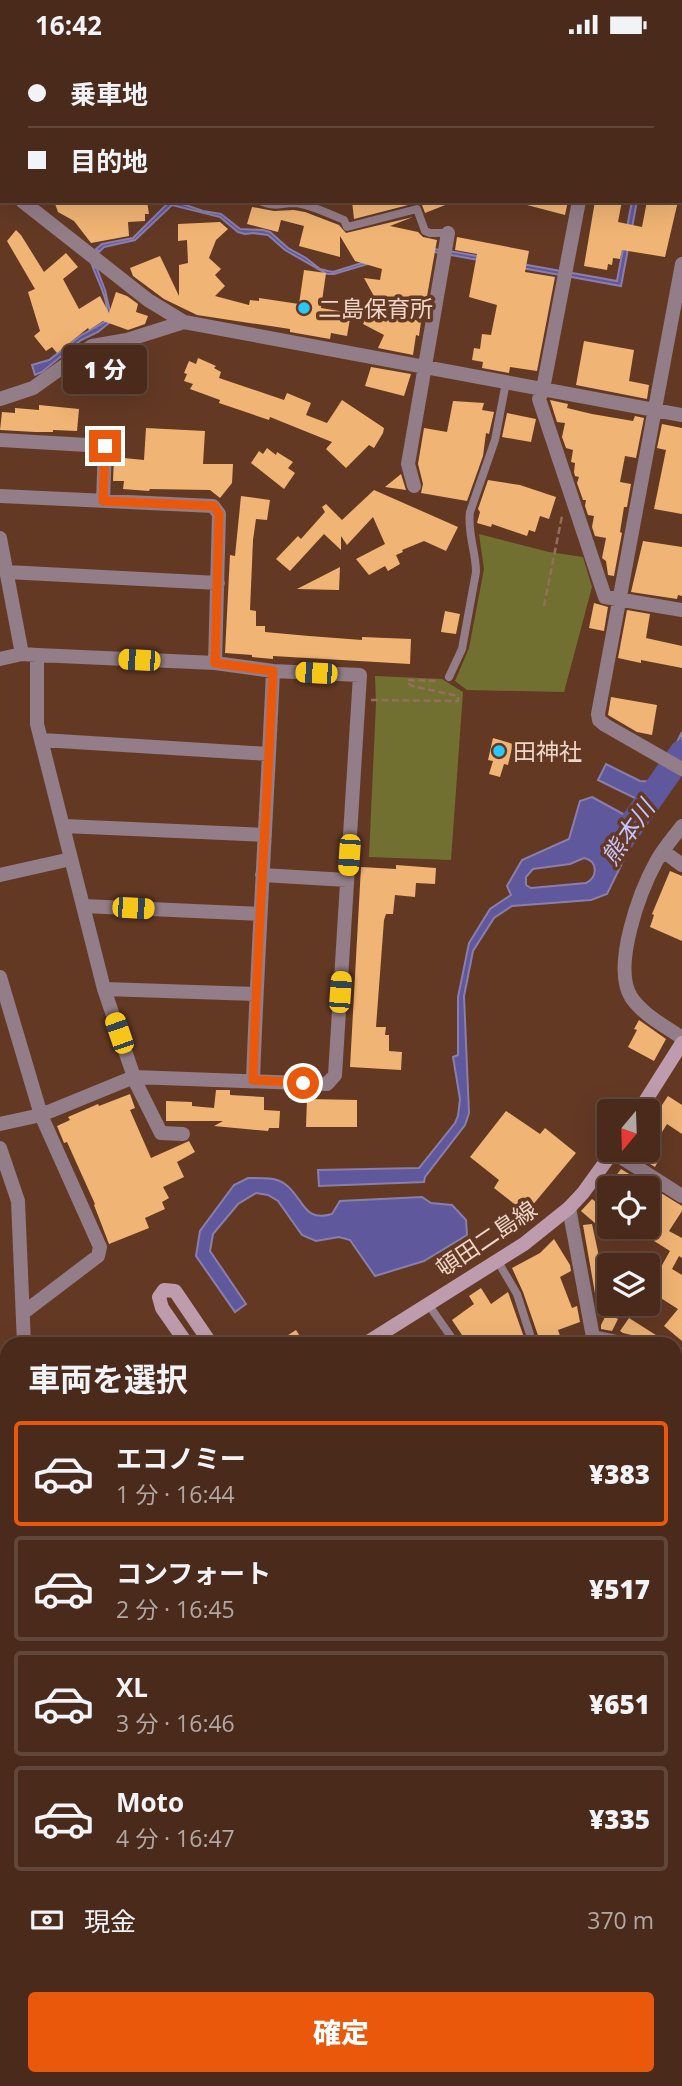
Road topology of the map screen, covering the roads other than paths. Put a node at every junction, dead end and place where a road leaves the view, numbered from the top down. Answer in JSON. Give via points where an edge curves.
{"nodes":[{"id":1,"x":25,"y":203,"type":"edge"},
{"id":2,"x":268,"y":203,"type":"edge"},
{"id":3,"x":293,"y":203,"type":"edge"},
{"id":4,"x":293,"y":203,"type":"edge"},
{"id":5,"x":579,"y":203,"type":"edge"},
{"id":6,"x":448,"y":233,"type":"joint"},
{"id":7,"x":682,"y":264,"type":"edge"},
{"id":8,"x":184,"y":323,"type":"junction"},
{"id":9,"x":424,"y":366,"type":"junction"},
{"id":10,"x":506,"y":382,"type":"junction"},
{"id":11,"x":543,"y":389,"type":"junction"},
{"id":12,"x":0,"y":400,"type":"edge"},
{"id":13,"x":655,"y":411,"type":"junction"},
{"id":14,"x":682,"y":415,"type":"edge"},
{"id":15,"x":0,"y":440,"type":"edge"},
{"id":16,"x":414,"y":486,"type":"dead end"},
{"id":17,"x":0,"y":496,"type":"edge"},
{"id":18,"x":103,"y":501,"type":"junction"},
{"id":19,"x":0,"y":538,"type":"edge"},
{"id":20,"x":8,"y":572,"type":"junction"},
{"id":21,"x":218,"y":583,"type":"junction"},
{"id":22,"x":620,"y":599,"type":"junction"},
{"id":23,"x":682,"y":610,"type":"edge"},
{"id":24,"x":30,"y":655,"type":"junction"},
{"id":25,"x":0,"y":659,"type":"edge"},
{"id":26,"x":215,"y":663,"type":"junction"},
{"id":27,"x":273,"y":671,"type":"junction"},
{"id":28,"x":449,"y":677,"type":"dead end"},
{"id":29,"x":42,"y":740,"type":"junction"},
{"id":30,"x":269,"y":754,"type":"junction"},
{"id":31,"x":682,"y":769,"type":"edge"},
{"id":32,"x":65,"y":826,"type":"junction"},
{"id":33,"x":682,"y":826,"type":"edge"},
{"id":34,"x":265,"y":835,"type":"junction"},
{"id":35,"x":663,"y":851,"type":"junction"},
{"id":36,"x":71,"y":859,"type":"junction"},
{"id":37,"x":682,"y":865,"type":"edge"},
{"id":38,"x":0,"y":875,"type":"edge"},
{"id":39,"x":262,"y":875,"type":"junction"},
{"id":40,"x":347,"y":880,"type":"junction"},
{"id":41,"x":83,"y":906,"type":"junction"},
{"id":42,"x":259,"y":915,"type":"junction"},
{"id":43,"x":0,"y":977,"type":"edge"},
{"id":44,"x":104,"y":989,"type":"junction"},
{"id":45,"x":256,"y":994,"type":"junction"},
{"id":46,"x":682,"y":1038,"type":"edge"},
{"id":47,"x":682,"y":1043,"type":"edge"},
{"id":48,"x":133,"y":1077,"type":"junction"},
{"id":49,"x":253,"y":1080,"type":"junction"},
{"id":50,"x":647,"y":1099,"type":"edge"},
{"id":51,"x":41,"y":1115,"type":"junction"},
{"id":52,"x":0,"y":1124,"type":"edge"},
{"id":53,"x":183,"y":1134,"type":"dead end"},
{"id":54,"x":0,"y":1148,"type":"edge"},
{"id":55,"x":606,"y":1162,"type":"edge"},
{"id":56,"x":631,"y":1162,"type":"edge"},
{"id":57,"x":682,"y":1196,"type":"edge"},
{"id":58,"x":569,"y":1207,"type":"junction"},
{"id":59,"x":497,"y":1260,"type":"junction"},
{"id":60,"x":428,"y":1304,"type":"junction"},
{"id":61,"x":23,"y":1313,"type":"junction"},
{"id":62,"x":24,"y":1337,"type":"edge"},
{"id":63,"x":182,"y":1337,"type":"edge"},
{"id":64,"x":206,"y":1337,"type":"edge"},
{"id":65,"x":376,"y":1337,"type":"edge"},
{"id":66,"x":451,"y":1337,"type":"edge"},
{"id":67,"x":531,"y":1337,"type":"edge"},
{"id":68,"x":589,"y":1337,"type":"edge"}],
"edges":[{"from":1,"to":8,"type":"street"},
{"from":2,"to":4,"type":"lane"},
{"from":3,"to":6,"type":"lane","via":[[344,220],[347,227],[417,209],[425,231]]},
{"from":5,"to":11,"type":"street"},
{"from":6,"to":9,"type":"street"},
{"from":7,"to":13,"type":"street"},
{"from":8,"to":9,"type":"street"},
{"from":8,"to":12,"type":"street","via":[[92,346],[33,388]]},
{"from":9,"to":10,"type":"street"},
{"from":9,"to":16,"type":"street","via":[[408,464]]},
{"from":10,"to":11,"type":"street"},
{"from":10,"to":28,"type":"lane","via":[[495,440],[470,512],[476,572],[461,649]]},
{"from":11,"to":13,"type":"street"},
{"from":11,"to":22,"type":"street","via":[[539,399],[605,597]]},
{"from":13,"to":14,"type":"street"},
{"from":13,"to":22,"type":"street"},
{"from":15,"to":18,"type":"street","via":[[105,446]]},
{"from":17,"to":18,"type":"street"},
{"from":18,"to":21,"type":"street","via":[[214,506],[219,514]]},
{"from":19,"to":20,"type":"street"},
{"from":20,"to":21,"type":"street"},
{"from":20,"to":24,"type":"street"},
{"from":21,"to":26,"type":"street"},
{"from":22,"to":23,"type":"street"},
{"from":22,"to":31,"type":"street","via":[[599,720]]},
{"from":24,"to":25,"type":"street"},
{"from":24,"to":26,"type":"street"},
{"from":24,"to":29,"type":"street"},
{"from":26,"to":27,"type":"street"},
{"from":27,"to":30,"type":"street"},
{"from":27,"to":40,"type":"street","via":[[360,675]]},
{"from":29,"to":30,"type":"street"},
{"from":29,"to":32,"type":"street"},
{"from":30,"to":34,"type":"street"},
{"from":32,"to":34,"type":"street"},
{"from":32,"to":36,"type":"street"},
{"from":33,"to":35,"type":"street"},
{"from":34,"to":39,"type":"street"},
{"from":35,"to":37,"type":"street"},
{"from":35,"to":46,"type":"street","via":[[634,916],[624,977],[642,1010]]},
{"from":36,"to":38,"type":"street"},
{"from":36,"to":41,"type":"street"},
{"from":39,"to":40,"type":"street"},
{"from":39,"to":42,"type":"street"},
{"from":40,"to":49,"type":"street","via":[[335,1075],[327,1084]]},
{"from":41,"to":42,"type":"street"},
{"from":41,"to":44,"type":"street"},
{"from":42,"to":45,"type":"street"},
{"from":43,"to":51,"type":"street"},
{"from":44,"to":45,"type":"street"},
{"from":44,"to":48,"type":"street"},
{"from":45,"to":49,"type":"street"},
{"from":47,"to":50,"type":"main road"},
{"from":48,"to":49,"type":"street"},
{"from":48,"to":51,"type":"street"},
{"from":48,"to":53,"type":"street","via":[[161,1133]]},
{"from":51,"to":52,"type":"street"},
{"from":51,"to":61,"type":"street","via":[[100,1247],[98,1255]]},
{"from":54,"to":61,"type":"street","via":[[18,1201]]},
{"from":55,"to":58,"type":"main road","name":"頓田二島線"},
{"from":56,"to":57,"type":"street"},
{"from":58,"to":59,"type":"main road","name":"頓田二島線"},
{"from":58,"to":68,"type":"street"},
{"from":59,"to":60,"type":"main road","name":"頓田二島線"},
{"from":59,"to":67,"type":"lane","via":[[517,1294]]},
{"from":60,"to":65,"type":"main road","name":"頓田二島線"},
{"from":60,"to":66,"type":"lane"},
{"from":61,"to":62,"type":"street"},
{"from":63,"to":64,"type":"main road","via":[[162,1308],[159,1297],[164,1290],[175,1291]]}]}
